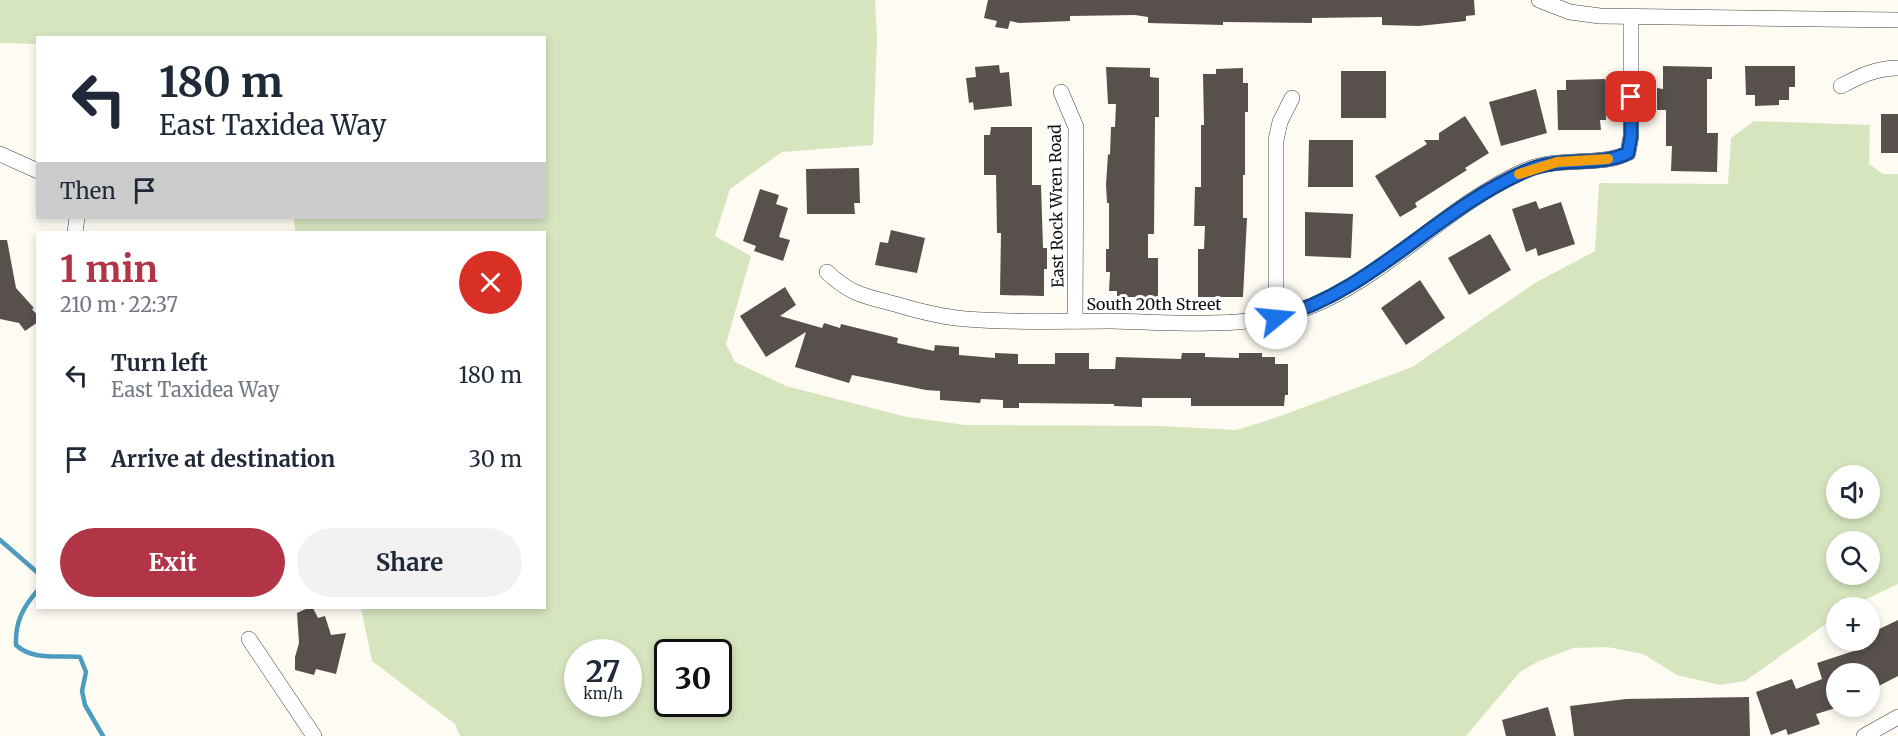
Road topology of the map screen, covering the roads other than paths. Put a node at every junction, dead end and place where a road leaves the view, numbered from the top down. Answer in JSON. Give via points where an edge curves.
{"nodes":[{"id":1,"x":1539,"y":0,"type":"edge"},
{"id":2,"x":1631,"y":17,"type":"junction"},
{"id":3,"x":1898,"y":20,"type":"edge"},
{"id":4,"x":1898,"y":69,"type":"edge"},
{"id":5,"x":1841,"y":86,"type":"dead end"},
{"id":6,"x":1062,"y":92,"type":"dead end"},
{"id":7,"x":1292,"y":98,"type":"dead end"},
{"id":8,"x":0,"y":154,"type":"edge"},
{"id":9,"x":36,"y":170,"type":"edge"},
{"id":10,"x":826,"y":272,"type":"dead end"},
{"id":11,"x":1276,"y":318,"type":"junction"},
{"id":12,"x":1075,"y":321,"type":"junction"},
{"id":13,"x":249,"y":639,"type":"dead end"},
{"id":14,"x":1898,"y":717,"type":"edge"},
{"id":15,"x":314,"y":736,"type":"edge"},
{"id":16,"x":1864,"y":736,"type":"edge"}],
"edges":[{"from":1,"to":2,"type":"street","via":[[1570,12]]},
{"from":2,"to":3,"type":"street"},
{"from":2,"to":11,"type":"street","name":"South 20th Street","via":[[1628,153],[1617,159],[1557,162],[1528,170],[1463,207],[1347,289]]},
{"from":4,"to":5,"type":"street","via":[[1867,72]]},
{"from":6,"to":12,"type":"street","name":"East Rock Wren Road","via":[[1076,127]]},
{"from":7,"to":11,"type":"street","via":[[1276,140]]},
{"from":8,"to":9,"type":"street"},
{"from":10,"to":12,"type":"street","name":"South 20th Street","via":[[858,295],[939,315]]},
{"from":11,"to":12,"type":"street","name":"South 20th Street","via":[[1223,323]]},
{"from":13,"to":15,"type":"street"},
{"from":14,"to":16,"type":"street"}]}
